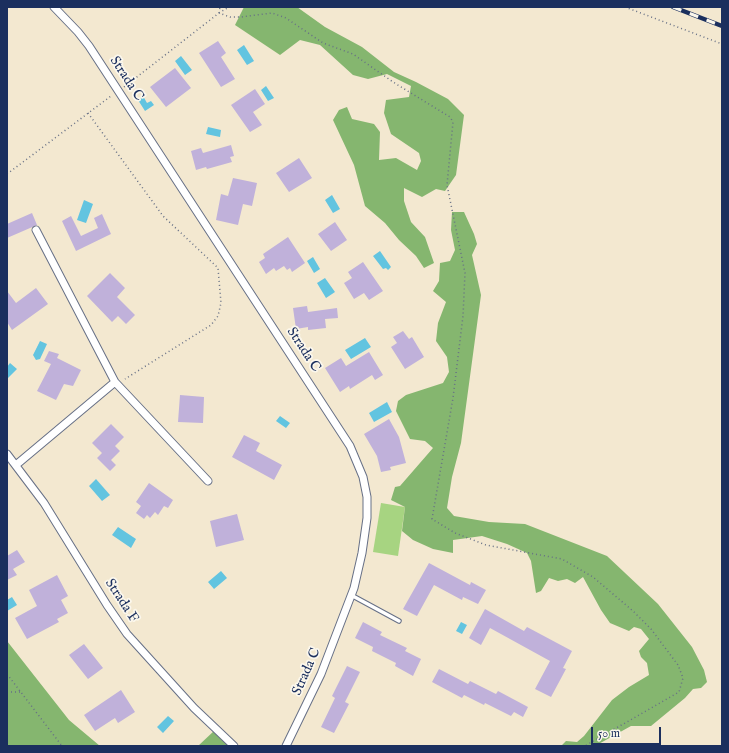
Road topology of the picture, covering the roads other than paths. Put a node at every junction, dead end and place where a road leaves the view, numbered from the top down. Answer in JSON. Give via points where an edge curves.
{"nodes":[{"id":1,"x":54,"y":7,"type":"edge"},
{"id":2,"x":36,"y":230,"type":"dead end"},
{"id":3,"x":115,"y":382,"type":"junction"},
{"id":4,"x":7,"y":454,"type":"edge"},
{"id":5,"x":16,"y":465,"type":"junction"},
{"id":6,"x":208,"y":481,"type":"dead end"},
{"id":7,"x":351,"y":595,"type":"junction"},
{"id":8,"x":399,"y":621,"type":"dead end"},
{"id":9,"x":234,"y":746,"type":"edge"},
{"id":10,"x":286,"y":746,"type":"edge"}],
"edges":[{"from":1,"to":7,"type":"street","name":"Strada C","via":[[84,39],[350,446],[366,490],[367,518],[362,554]]},
{"from":2,"to":3,"type":"street"},
{"from":3,"to":5,"type":"street"},
{"from":3,"to":6,"type":"street"},
{"from":4,"to":5,"type":"street","name":"Strada F"},
{"from":5,"to":9,"type":"street","name":"Strada F","via":[[44,503],[127,634],[194,708]]},
{"from":7,"to":8,"type":"lane"},
{"from":7,"to":10,"type":"street","name":"Strada C","via":[[321,674]]}]}
